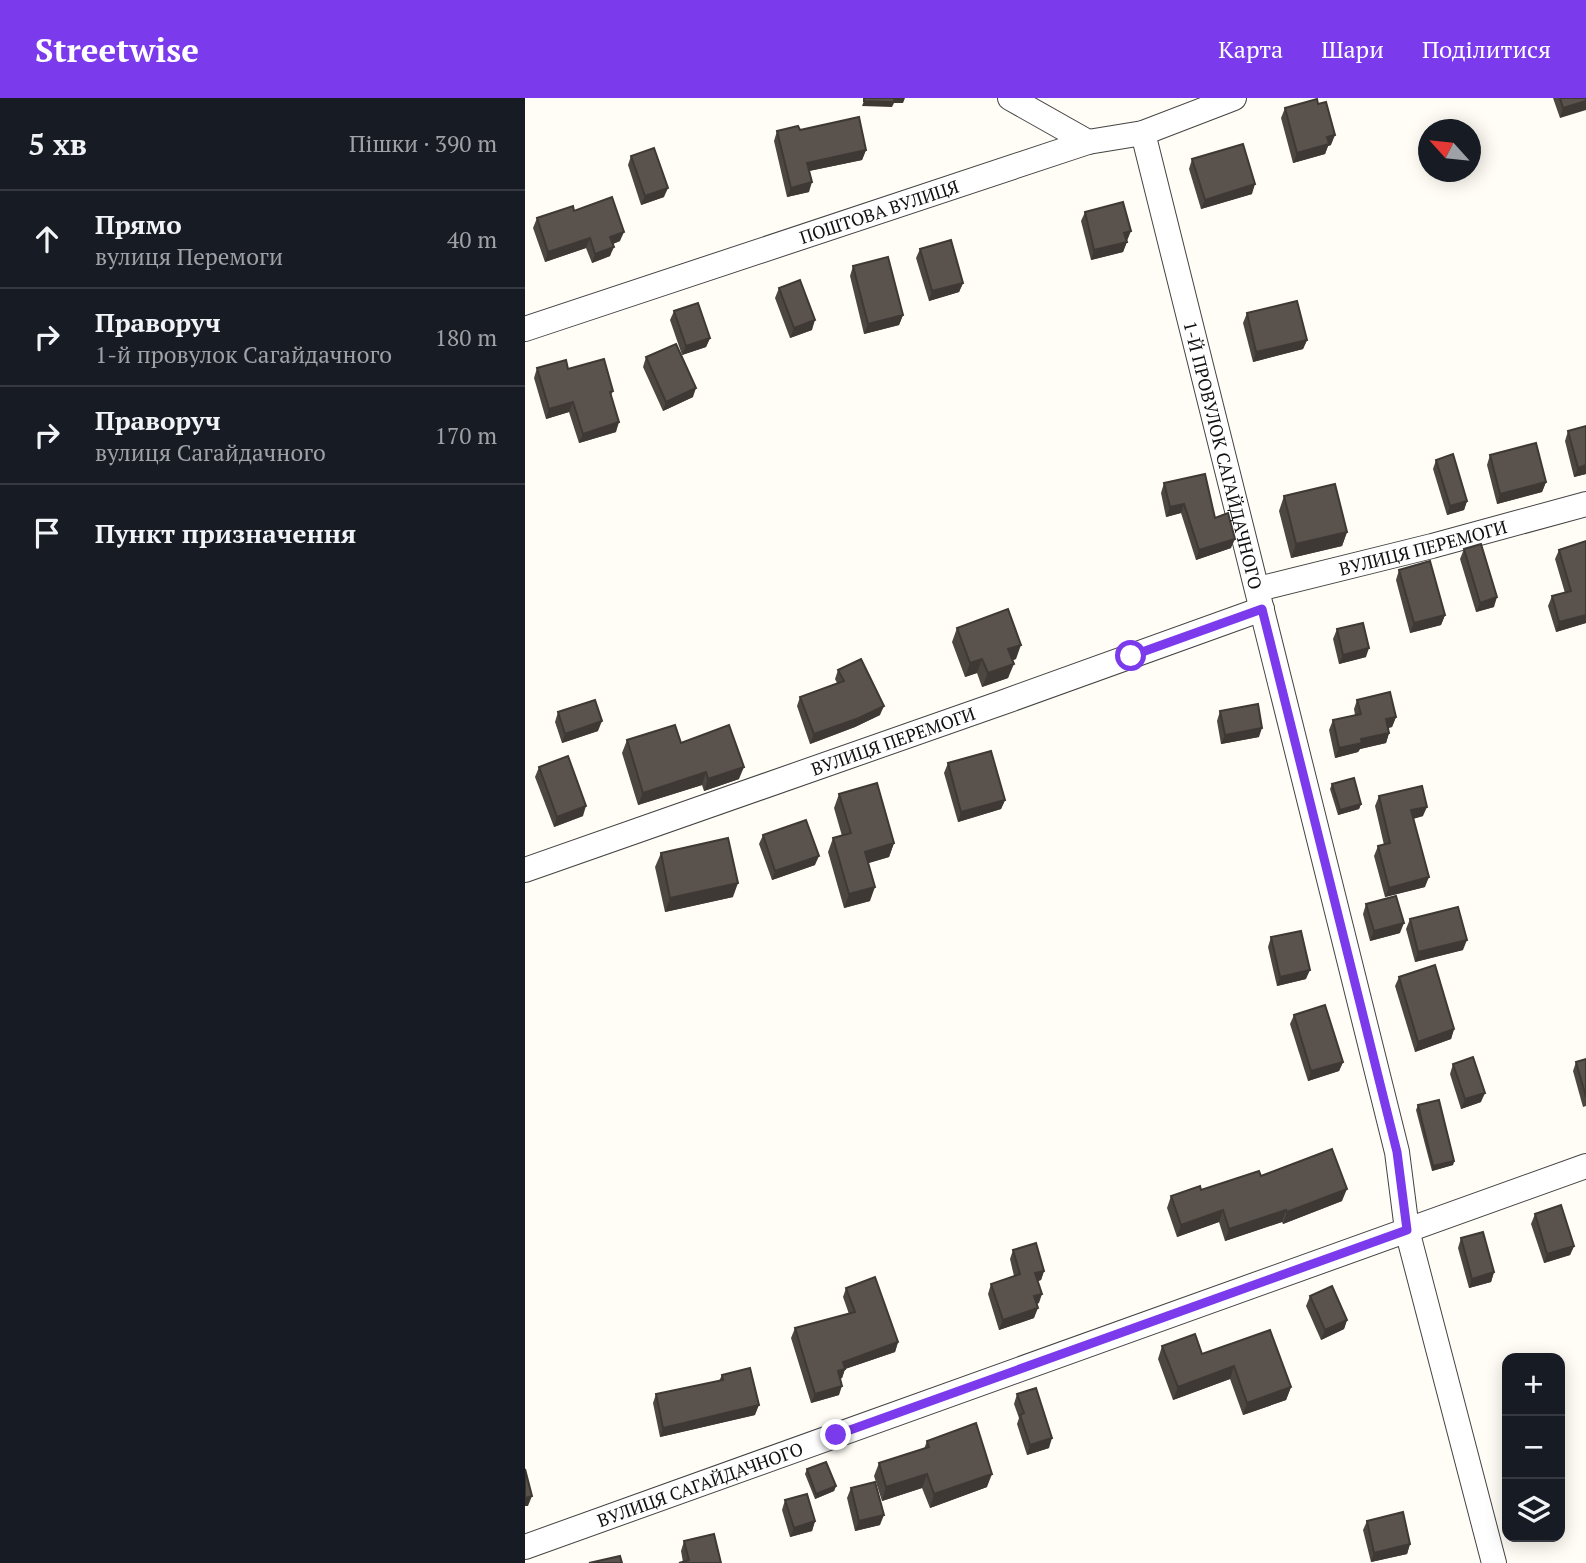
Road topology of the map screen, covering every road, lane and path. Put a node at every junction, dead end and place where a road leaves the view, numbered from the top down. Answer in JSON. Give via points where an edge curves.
{"nodes":[{"id":1,"x":1010,"y":98,"type":"edge"},
{"id":2,"x":1234,"y":98,"type":"edge"},
{"id":3,"x":1143,"y":133,"type":"junction"},
{"id":4,"x":1088,"y":142,"type":"junction"},
{"id":5,"x":525,"y":329,"type":"edge"},
{"id":6,"x":1586,"y":504,"type":"edge"},
{"id":7,"x":1260,"y":599,"type":"junction"},
{"id":8,"x":525,"y":870,"type":"edge"},
{"id":9,"x":1586,"y":1166,"type":"edge"},
{"id":10,"x":1407,"y":1230,"type":"junction"},
{"id":11,"x":525,"y":1547,"type":"edge"},
{"id":12,"x":1494,"y":1563,"type":"edge"}],
"edges":[{"from":1,"to":4,"type":"street"},
{"from":2,"to":3,"type":"street","name":"ПОШТОВА ВУЛИЦЯ"},
{"from":3,"to":4,"type":"street","name":"ПОШТОВА ВУЛИЦЯ"},
{"from":3,"to":7,"type":"street","name":"1-Й ПРОВУЛОК САГАЙДАЧНОГО"},
{"from":4,"to":5,"type":"street","name":"ПОШТОВА ВУЛИЦЯ"},
{"from":6,"to":7,"type":"street","name":"ВУЛИЦЯ ПЕРЕМОГИ"},
{"from":7,"to":8,"type":"street","name":"ВУЛИЦЯ ПЕРЕМОГИ","via":[[1001,703]]},
{"from":7,"to":10,"type":"street","name":"1-Й ПРОВУЛОК САГАЙДАЧНОГО","via":[[1397,1152]]},
{"from":9,"to":10,"type":"street","name":"ВУЛИЦЯ САГАЙДАЧНОГО"},
{"from":10,"to":11,"type":"street","name":"ВУЛИЦЯ САГАЙДАЧНОГО"},
{"from":10,"to":12,"type":"street","name":"1-Й ПРОВУЛОК САГАЙДАЧНОГО"}]}
